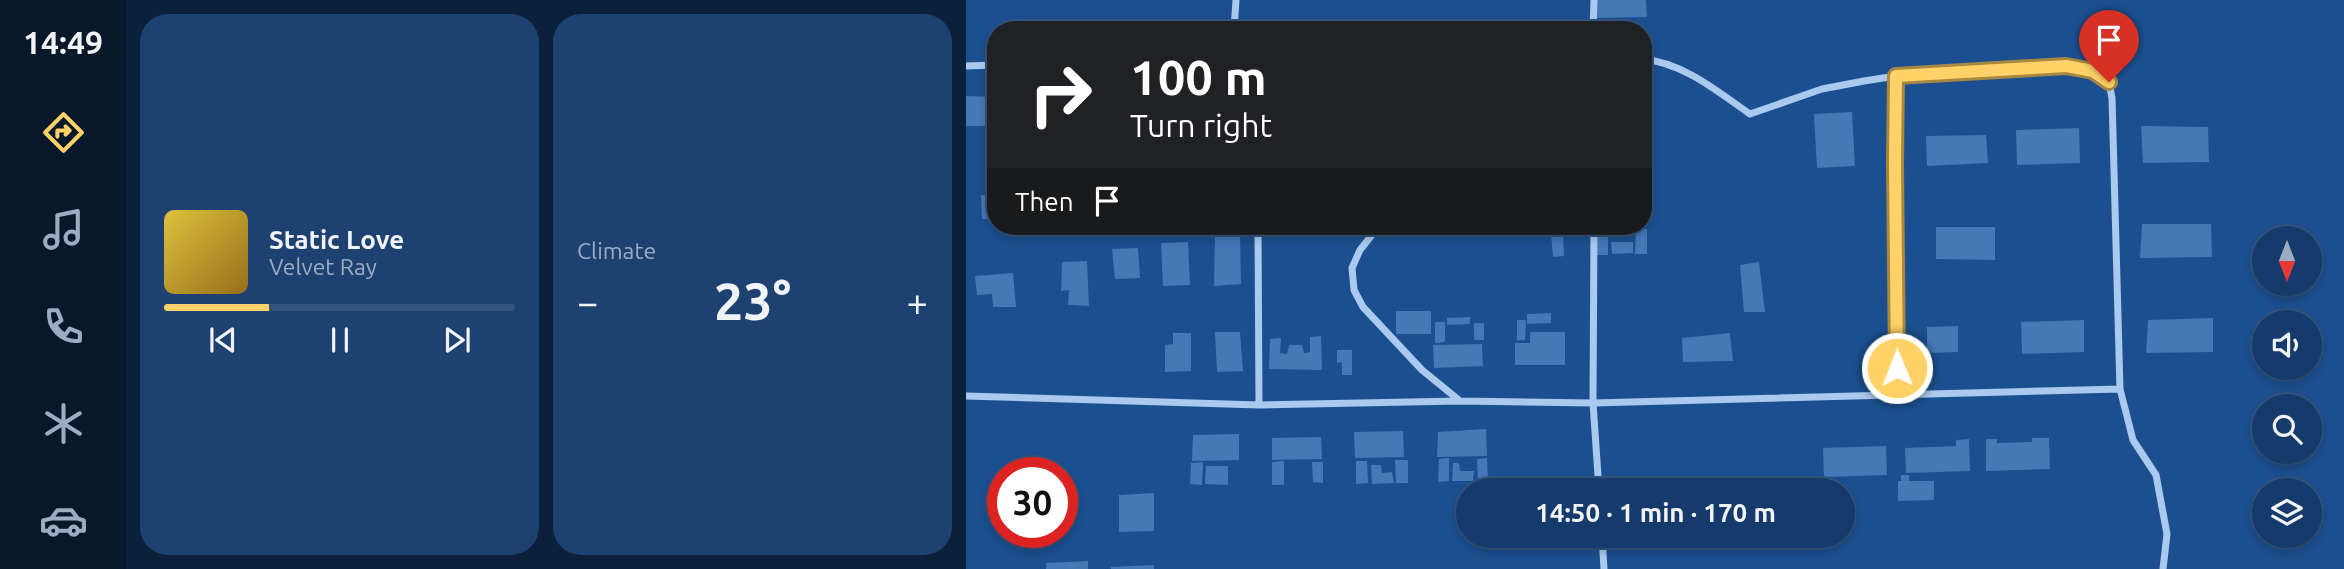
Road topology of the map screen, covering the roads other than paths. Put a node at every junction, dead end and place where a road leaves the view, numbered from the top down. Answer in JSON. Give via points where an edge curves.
{"nodes":[{"id":1,"x":1236,"y":0,"type":"edge"},
{"id":2,"x":1594,"y":0,"type":"edge"},
{"id":3,"x":1235,"y":21,"type":"edge"},
{"id":4,"x":1593,"y":21,"type":"edge"},
{"id":5,"x":1652,"y":62,"type":"edge"},
{"id":6,"x":987,"y":65,"type":"edge"},
{"id":7,"x":966,"y":66,"type":"edge"},
{"id":8,"x":1896,"y":76,"type":"junction"},
{"id":9,"x":1258,"y":235,"type":"edge"},
{"id":10,"x":1371,"y":235,"type":"edge"},
{"id":11,"x":1594,"y":235,"type":"edge"},
{"id":12,"x":2120,"y":389,"type":"junction"},
{"id":13,"x":1898,"y":394,"type":"junction"},
{"id":14,"x":966,"y":396,"type":"edge"},
{"id":15,"x":1460,"y":401,"type":"junction"},
{"id":16,"x":1593,"y":403,"type":"junction"},
{"id":17,"x":1259,"y":405,"type":"junction"},
{"id":18,"x":1598,"y":478,"type":"edge"},
{"id":19,"x":1603,"y":548,"type":"edge"},
{"id":20,"x":1604,"y":569,"type":"edge"},
{"id":21,"x":2163,"y":569,"type":"edge"}],
"edges":[{"from":1,"to":3,"type":"street"},
{"from":2,"to":4,"type":"street"},
{"from":5,"to":8,"type":"street","via":[[1688,73],[1750,114],[1822,89]]},
{"from":6,"to":7,"type":"street"},
{"from":8,"to":12,"type":"street","via":[[2066,66],[2093,71],[2109,82]]},
{"from":8,"to":13,"type":"street"},
{"from":9,"to":17,"type":"street"},
{"from":10,"to":15,"type":"street","via":[[1352,268],[1354,290],[1363,307],[1422,370]]},
{"from":11,"to":16,"type":"street"},
{"from":12,"to":13,"type":"street"},
{"from":12,"to":21,"type":"street","via":[[2133,440],[2156,475],[2167,534]]},
{"from":13,"to":16,"type":"street"},
{"from":14,"to":17,"type":"street"},
{"from":15,"to":16,"type":"street"},
{"from":15,"to":17,"type":"street"},
{"from":16,"to":18,"type":"street"},
{"from":19,"to":20,"type":"street"}]}
